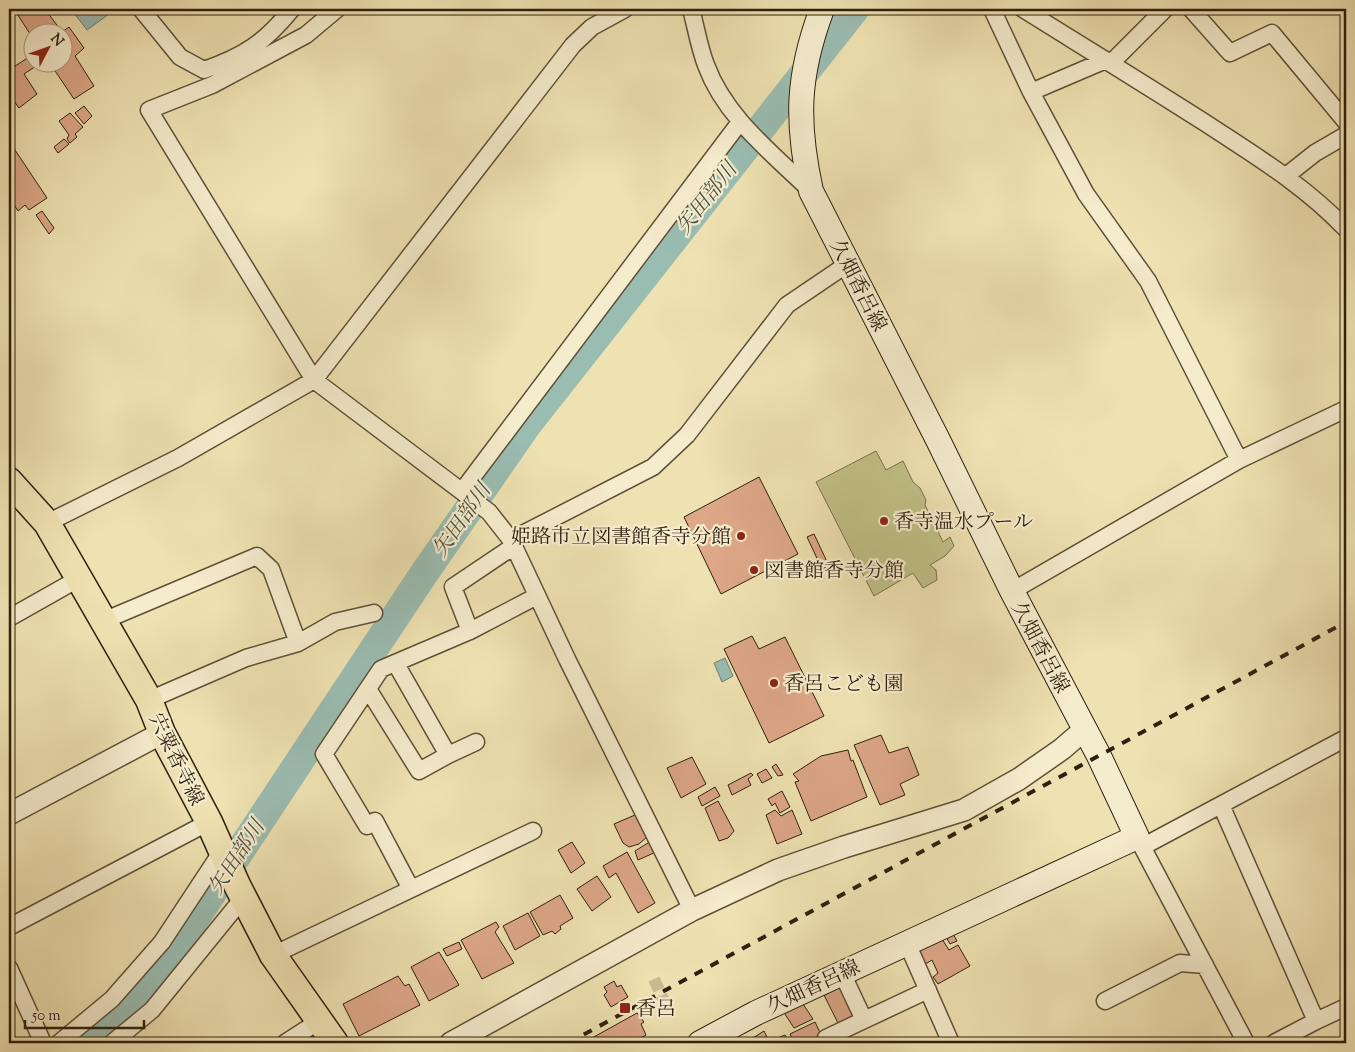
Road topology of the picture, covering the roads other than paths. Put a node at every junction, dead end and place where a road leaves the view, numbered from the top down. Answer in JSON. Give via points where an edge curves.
{"nodes":[{"id":1,"x":142,"y":9,"type":"edge"},
{"id":2,"x":292,"y":9,"type":"edge"},
{"id":3,"x":337,"y":9,"type":"edge"},
{"id":4,"x":625,"y":9,"type":"edge"},
{"id":5,"x":691,"y":9,"type":"edge"},
{"id":6,"x":822,"y":9,"type":"edge"},
{"id":7,"x":992,"y":9,"type":"edge"},
{"id":8,"x":1023,"y":9,"type":"edge"},
{"id":9,"x":1165,"y":9,"type":"edge"},
{"id":10,"x":1191,"y":9,"type":"edge"},
{"id":11,"x":1109,"y":62,"type":"junction"},
{"id":12,"x":204,"y":70,"type":"junction"},
{"id":13,"x":1031,"y":92,"type":"junction"},
{"id":14,"x":149,"y":110,"type":"junction"},
{"id":15,"x":740,"y":122,"type":"junction"},
{"id":16,"x":1346,"y":122,"type":"edge"},
{"id":17,"x":1346,"y":135,"type":"edge"},
{"id":18,"x":1286,"y":176,"type":"junction"},
{"id":19,"x":811,"y":191,"type":"junction"},
{"id":20,"x":1346,"y":229,"type":"edge"},
{"id":21,"x":849,"y":263,"type":"junction"},
{"id":22,"x":314,"y":380,"type":"junction"},
{"id":23,"x":1346,"y":409,"type":"edge"},
{"id":24,"x":1240,"y":460,"type":"junction"},
{"id":25,"x":9,"y":481,"type":"edge"},
{"id":26,"x":462,"y":492,"type":"junction"},
{"id":27,"x":47,"y":523,"type":"junction"},
{"id":28,"x":512,"y":543,"type":"junction"},
{"id":29,"x":78,"y":579,"type":"junction"},
{"id":30,"x":1012,"y":591,"type":"junction"},
{"id":31,"x":537,"y":596,"type":"junction"},
{"id":32,"x":374,"y":613,"type":"dead end"},
{"id":33,"x":9,"y":618,"type":"edge"},
{"id":34,"x":103,"y":621,"type":"junction"},
{"id":35,"x":470,"y":631,"type":"junction"},
{"id":36,"x":298,"y":643,"type":"junction"},
{"id":37,"x":396,"y":664,"type":"junction"},
{"id":38,"x":368,"y":688,"type":"junction"},
{"id":39,"x":149,"y":700,"type":"junction"},
{"id":40,"x":1084,"y":730,"type":"junction"},
{"id":41,"x":162,"y":733,"type":"junction"},
{"id":42,"x":1346,"y":738,"type":"edge"},
{"id":43,"x":476,"y":742,"type":"dead end"},
{"id":44,"x":448,"y":755,"type":"junction"},
{"id":45,"x":1221,"y":805,"type":"junction"},
{"id":46,"x":9,"y":814,"type":"edge"},
{"id":47,"x":209,"y":822,"type":"junction"},
{"id":48,"x":533,"y":831,"type":"dead end"},
{"id":49,"x":1140,"y":842,"type":"junction"},
{"id":50,"x":222,"y":851,"type":"junction"},
{"id":51,"x":411,"y":889,"type":"junction"},
{"id":52,"x":240,"y":892,"type":"junction"},
{"id":53,"x":692,"y":910,"type":"junction"},
{"id":54,"x":9,"y":927,"type":"edge"},
{"id":55,"x":908,"y":943,"type":"junction"},
{"id":56,"x":273,"y":955,"type":"junction"},
{"id":57,"x":1205,"y":965,"type":"junction"},
{"id":58,"x":9,"y":968,"type":"edge"},
{"id":59,"x":842,"y":973,"type":"junction"},
{"id":60,"x":928,"y":990,"type":"junction"},
{"id":61,"x":1105,"y":1001,"type":"dead end"},
{"id":62,"x":1346,"y":1007,"type":"edge"},
{"id":63,"x":864,"y":1020,"type":"junction"},
{"id":64,"x":1316,"y":1020,"type":"junction"},
{"id":65,"x":319,"y":1021,"type":"junction"},
{"id":66,"x":826,"y":1038,"type":"dead end"},
{"id":67,"x":42,"y":1043,"type":"edge"},
{"id":68,"x":59,"y":1043,"type":"edge"},
{"id":69,"x":112,"y":1043,"type":"edge"},
{"id":70,"x":285,"y":1043,"type":"edge"},
{"id":71,"x":335,"y":1043,"type":"edge"},
{"id":72,"x":451,"y":1043,"type":"edge"},
{"id":73,"x":700,"y":1043,"type":"edge"},
{"id":74,"x":951,"y":1043,"type":"edge"},
{"id":75,"x":1246,"y":1043,"type":"edge"},
{"id":76,"x":1274,"y":1043,"type":"edge"}],
"edges":[{"from":1,"to":12,"type":"street","via":[[180,57]]},
{"from":2,"to":12,"type":"street","via":[[274,30],[249,50]]},
{"from":3,"to":14,"type":"street","via":[[306,35],[212,85]]},
{"from":4,"to":22,"type":"street","via":[[592,27],[573,45]]},
{"from":5,"to":15,"type":"street","via":[[706,65]]},
{"from":6,"to":19,"type":"main road","name":"久畑香呂線","via":[[811,40],[802,85],[800,120]]},
{"from":7,"to":13,"type":"street"},
{"from":8,"to":11,"type":"street"},
{"from":9,"to":11,"type":"street"},
{"from":10,"to":16,"type":"street","via":[[1230,53],[1272,33]]},
{"from":11,"to":13,"type":"street"},
{"from":11,"to":18,"type":"street"},
{"from":12,"to":14,"type":"street","via":[[186,87]]},
{"from":13,"to":24,"type":"street","via":[[1086,194],[1148,281]]},
{"from":14,"to":22,"type":"street"},
{"from":15,"to":19,"type":"street"},
{"from":15,"to":26,"type":"street"},
{"from":17,"to":18,"type":"street","via":[[1315,153]]},
{"from":18,"to":20,"type":"street","via":[[1324,206]]},
{"from":19,"to":21,"type":"main road","name":"久畑香呂線"},
{"from":21,"to":28,"type":"street","via":[[787,305],[687,436],[653,467]]},
{"from":21,"to":30,"type":"main road","name":"久畑香呂線"},
{"from":22,"to":26,"type":"street"},
{"from":22,"to":27,"type":"street","via":[[178,458]]},
{"from":23,"to":24,"type":"street"},
{"from":24,"to":30,"type":"street"},
{"from":25,"to":27,"type":"main road","name":"宍粟香寺線"},
{"from":26,"to":28,"type":"street","via":[[489,512]]},
{"from":27,"to":29,"type":"main road","name":"宍粟香寺線"},
{"from":28,"to":31,"type":"street"},
{"from":28,"to":35,"type":"street","via":[[453,587]]},
{"from":29,"to":33,"type":"street"},
{"from":29,"to":34,"type":"main road","name":"宍粟香寺線"},
{"from":30,"to":40,"type":"main road","name":"久畑香呂線"},
{"from":31,"to":35,"type":"street"},
{"from":31,"to":53,"type":"street"},
{"from":32,"to":36,"type":"street","via":[[335,622]]},
{"from":34,"to":36,"type":"street","via":[[257,556],[271,568]]},
{"from":34,"to":39,"type":"main road","name":"宍粟香寺線"},
{"from":35,"to":37,"type":"street"},
{"from":36,"to":39,"type":"street","via":[[246,658]]},
{"from":37,"to":38,"type":"street","via":[[381,669]]},
{"from":37,"to":44,"type":"street"},
{"from":38,"to":44,"type":"street","via":[[419,771]]},
{"from":38,"to":51,"type":"street","via":[[324,754],[367,826],[375,821]]},
{"from":39,"to":41,"type":"main road","name":"宍粟香寺線"},
{"from":40,"to":49,"type":"main road","name":"久畑香呂線"},
{"from":40,"to":53,"type":"street","via":[[1019,779],[964,810],[778,870]]},
{"from":41,"to":46,"type":"street"},
{"from":41,"to":47,"type":"main road","name":"宍粟香寺線"},
{"from":42,"to":45,"type":"street"},
{"from":43,"to":44,"type":"street"},
{"from":45,"to":49,"type":"street"},
{"from":45,"to":64,"type":"street"},
{"from":47,"to":50,"type":"main road","name":"宍粟香寺線"},
{"from":47,"to":54,"type":"street"},
{"from":48,"to":51,"type":"street"},
{"from":49,"to":55,"type":"main road","name":"久畑香呂線"},
{"from":49,"to":57,"type":"street"},
{"from":50,"to":52,"type":"main road","name":"宍粟香寺線"},
{"from":50,"to":68,"type":"street","via":[[162,942],[112,999]]},
{"from":51,"to":56,"type":"street"},
{"from":52,"to":56,"type":"main road","name":"宍粟香寺線"},
{"from":52,"to":69,"type":"street","via":[[152,1010]]},
{"from":53,"to":72,"type":"street"},
{"from":55,"to":59,"type":"main road","name":"久畑香呂線"},
{"from":55,"to":60,"type":"street"},
{"from":56,"to":65,"type":"main road","name":"宍粟香寺線"},
{"from":57,"to":61,"type":"street","via":[[1180,963]]},
{"from":57,"to":75,"type":"street"},
{"from":58,"to":67,"type":"street"},
{"from":59,"to":63,"type":"street"},
{"from":59,"to":73,"type":"main road","name":"久畑香呂線"},
{"from":60,"to":63,"type":"street"},
{"from":60,"to":74,"type":"street"},
{"from":62,"to":64,"type":"street"},
{"from":63,"to":66,"type":"street"},
{"from":64,"to":76,"type":"street"},
{"from":65,"to":70,"type":"street"},
{"from":65,"to":71,"type":"main road","name":"宍粟香寺線"}]}
